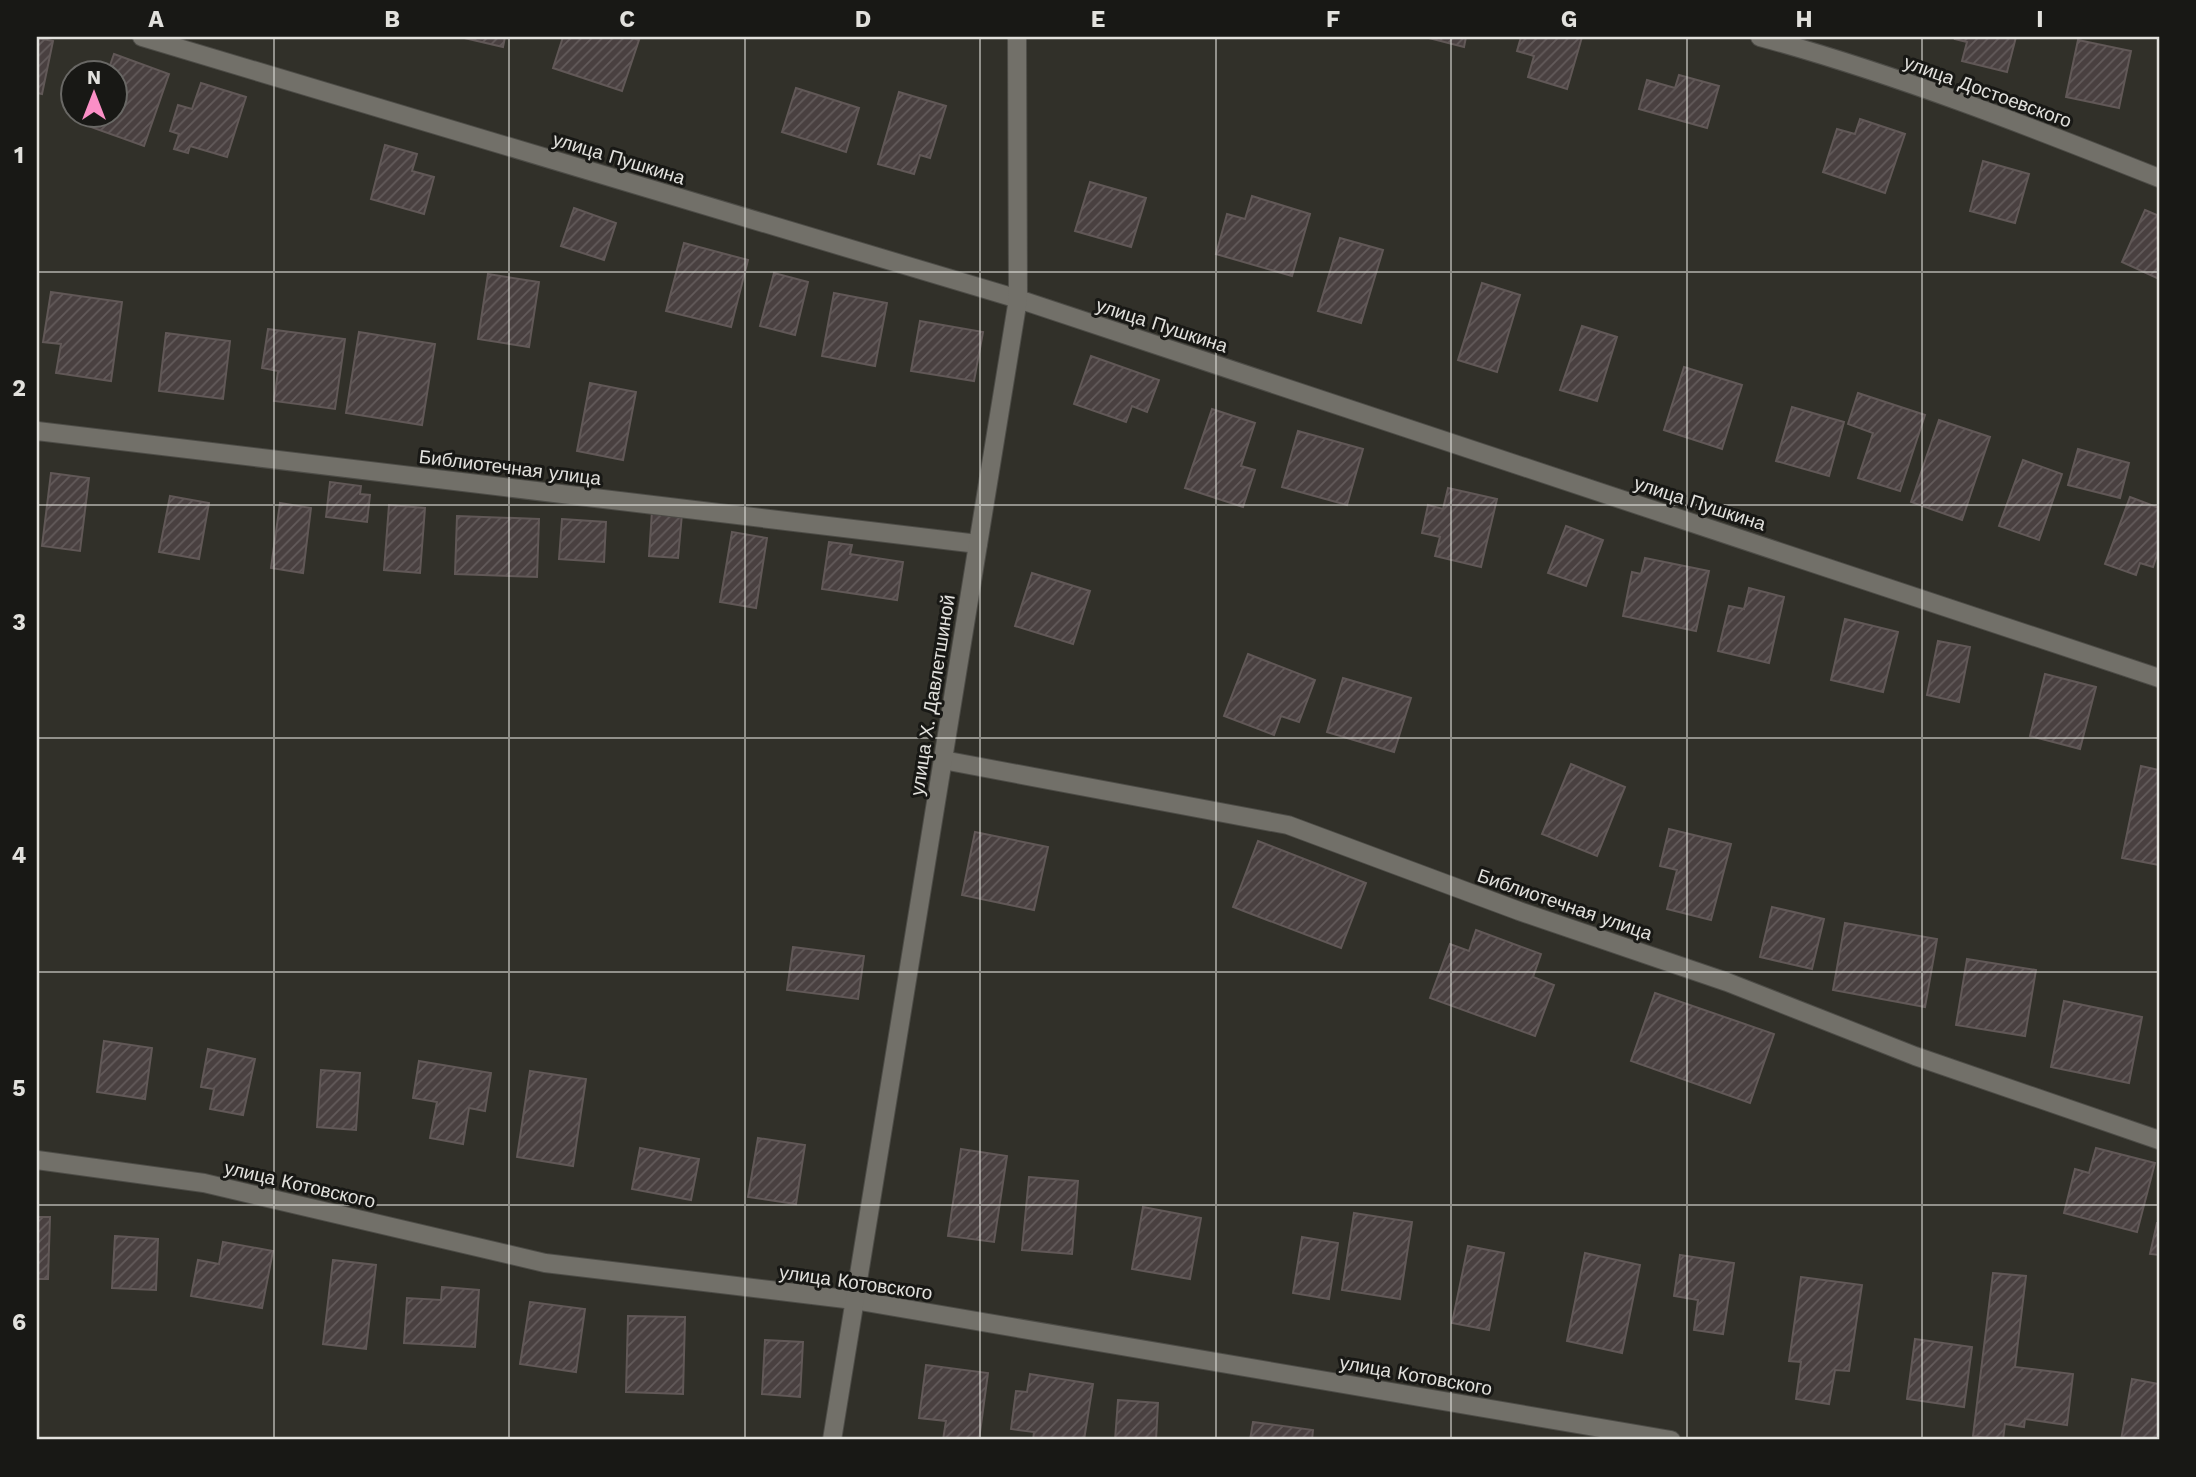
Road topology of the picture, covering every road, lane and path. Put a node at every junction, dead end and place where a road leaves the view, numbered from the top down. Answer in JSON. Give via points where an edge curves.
{"nodes":[{"id":1,"x":142,"y":37,"type":"edge"},
{"id":2,"x":1017,"y":37,"type":"edge"},
{"id":3,"x":1760,"y":37,"type":"edge"},
{"id":4,"x":2159,"y":178,"type":"edge"},
{"id":5,"x":1018,"y":299,"type":"junction"},
{"id":6,"x":37,"y":431,"type":"edge"},
{"id":7,"x":978,"y":544,"type":"junction"},
{"id":8,"x":2159,"y":678,"type":"edge"},
{"id":9,"x":943,"y":760,"type":"junction"},
{"id":10,"x":2159,"y":1140,"type":"edge"},
{"id":11,"x":37,"y":1160,"type":"edge"},
{"id":12,"x":854,"y":1300,"type":"junction"},
{"id":13,"x":832,"y":1440,"type":"edge"},
{"id":14,"x":1671,"y":1440,"type":"edge"}],
"edges":[{"from":1,"to":5,"type":"street","name":"улица Пушкина"},
{"from":2,"to":5,"type":"street","name":"улица Х. Давлетшиной"},
{"from":3,"to":4,"type":"street","name":"улица Достоевского","via":[[2020,122]]},
{"from":5,"to":7,"type":"street","name":"улица Х. Давлетшиной"},
{"from":5,"to":8,"type":"street","name":"улица Пушкина"},
{"from":6,"to":7,"type":"street","name":"Библиотечная улица"},
{"from":7,"to":9,"type":"street","name":"улица Х. Давлетшиной"},
{"from":9,"to":10,"type":"street","name":"Библиотечная улица","via":[[1288,825],[1727,982],[1916,1056]]},
{"from":9,"to":12,"type":"street","name":"улица Х. Давлетшиной"},
{"from":11,"to":12,"type":"street","name":"улица Котовского","via":[[204,1183],[545,1263]]},
{"from":12,"to":13,"type":"street","name":"улица Х. Давлетшиной"},
{"from":12,"to":14,"type":"street","name":"улица Котовского"}]}
